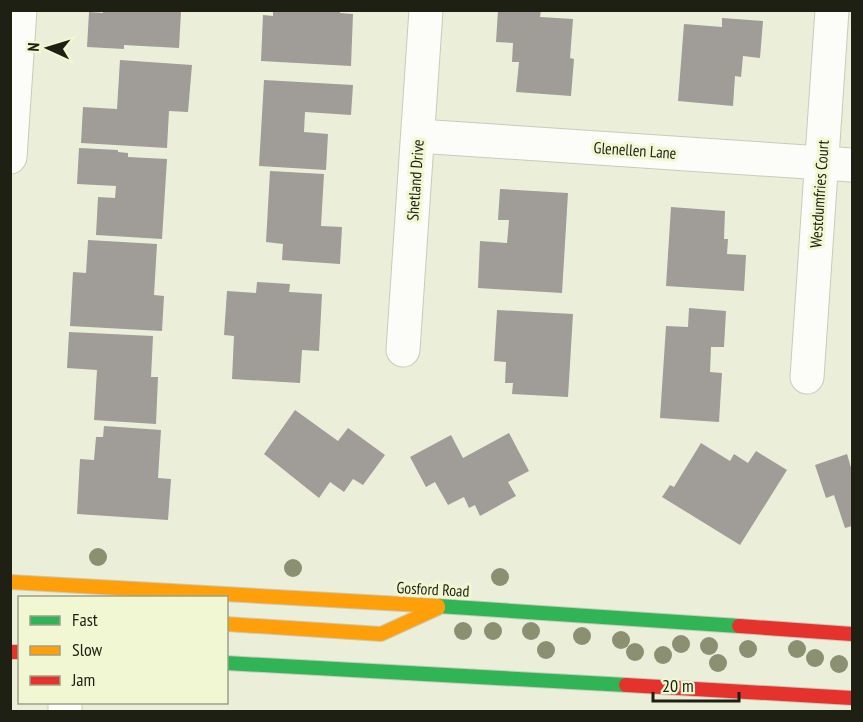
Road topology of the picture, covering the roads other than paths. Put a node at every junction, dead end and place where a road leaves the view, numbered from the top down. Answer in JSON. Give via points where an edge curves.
{"nodes":[{"id":1,"x":20,"y":10,"type":"edge"},
{"id":2,"x":426,"y":10,"type":"edge"},
{"id":3,"x":832,"y":10,"type":"edge"},
{"id":4,"x":418,"y":135,"type":"junction"},
{"id":5,"x":10,"y":157,"type":"edge"},
{"id":6,"x":837,"y":164,"type":"edge"},
{"id":7,"x":403,"y":350,"type":"dead end"},
{"id":8,"x":807,"y":378,"type":"dead end"},
{"id":9,"x":10,"y":582,"type":"edge"},
{"id":10,"x":442,"y":606,"type":"junction"},
{"id":11,"x":228,"y":624,"type":"edge"},
{"id":12,"x":852,"y":634,"type":"edge"},
{"id":13,"x":228,"y":663,"type":"edge"},
{"id":14,"x":852,"y":698,"type":"edge"}],
"edges":[{"from":1,"to":5,"type":"street"},
{"from":2,"to":4,"type":"street","name":"Shetland Drive"},
{"from":3,"to":6,"type":"street","name":"Westdumfries Court"},
{"from":4,"to":6,"type":"street","name":"Glenellen Lane"},
{"from":4,"to":7,"type":"street","name":"Shetland Drive"},
{"from":6,"to":8,"type":"street","name":"Westdumfries Court"},
{"from":9,"to":10,"type":"main road","name":"Gosford Road"},
{"from":10,"to":11,"type":"main road","via":[[381,634]]},
{"from":10,"to":12,"type":"main road","name":"Gosford Road"},
{"from":13,"to":14,"type":"main road"}]}
